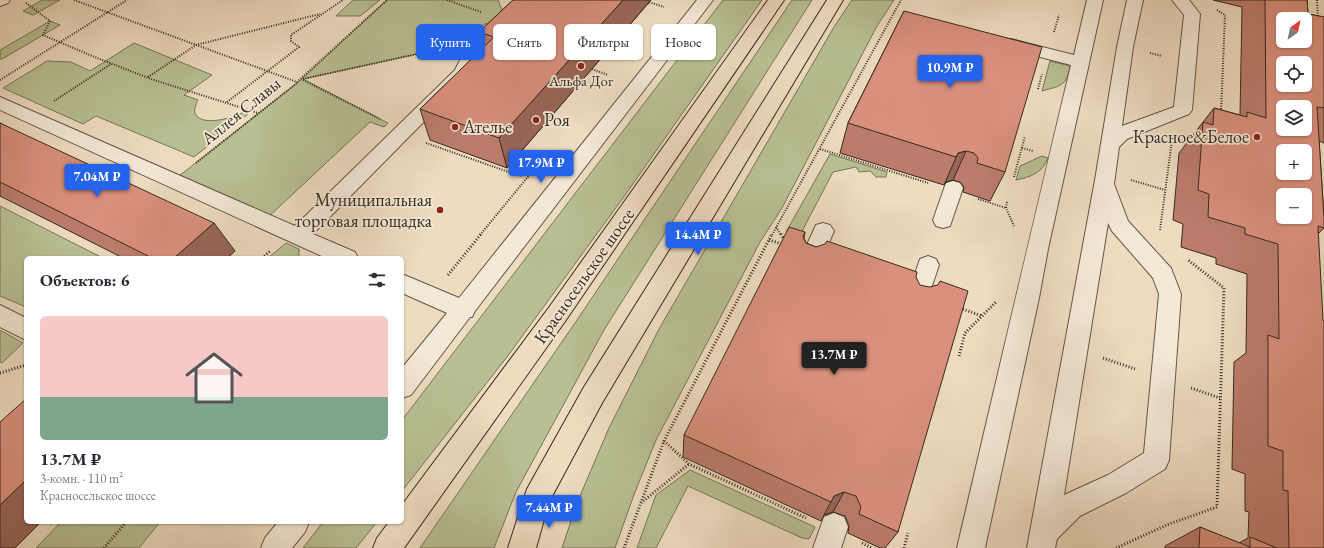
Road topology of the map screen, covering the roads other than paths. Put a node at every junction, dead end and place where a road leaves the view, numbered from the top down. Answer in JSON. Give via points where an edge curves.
{"nodes":[{"id":1,"x":528,"y":0,"type":"edge"},
{"id":2,"x":705,"y":0,"type":"edge"},
{"id":3,"x":776,"y":0,"type":"edge"},
{"id":4,"x":834,"y":0,"type":"edge"},
{"id":5,"x":1095,"y":0,"type":"edge"},
{"id":6,"x":1135,"y":0,"type":"edge"},
{"id":7,"x":1180,"y":0,"type":"edge"},
{"id":8,"x":994,"y":40,"type":"edge"},
{"id":9,"x":1080,"y":62,"type":"junction"},
{"id":10,"x":0,"y":103,"type":"edge"},
{"id":11,"x":1110,"y":146,"type":"junction"},
{"id":12,"x":1115,"y":181,"type":"junction"},
{"id":13,"x":953,"y":188,"type":"dead end"},
{"id":14,"x":943,"y":220,"type":"dead end"},
{"id":15,"x":823,"y":231,"type":"dead end"},
{"id":16,"x":298,"y":236,"type":"junction"},
{"id":17,"x":318,"y":253,"type":"edge"},
{"id":18,"x":335,"y":256,"type":"edge"},
{"id":19,"x":809,"y":264,"type":"edge"},
{"id":20,"x":928,"y":265,"type":"dead end"},
{"id":21,"x":404,"y":284,"type":"edge"},
{"id":22,"x":916,"y":303,"type":"edge"},
{"id":23,"x":464,"y":310,"type":"junction"},
{"id":24,"x":0,"y":315,"type":"edge"},
{"id":25,"x":24,"y":329,"type":"edge"},
{"id":26,"x":404,"y":385,"type":"edge"},
{"id":27,"x":293,"y":524,"type":"edge"},
{"id":28,"x":1043,"y":540,"type":"edge"},
{"id":29,"x":275,"y":548,"type":"edge"},
{"id":30,"x":387,"y":548,"type":"edge"},
{"id":31,"x":522,"y":548,"type":"edge"},
{"id":32,"x":971,"y":548,"type":"edge"}],
"edges":[{"from":1,"to":16,"type":"street","via":[[468,60],[462,73]]},
{"from":2,"to":23,"type":"street"},
{"from":3,"to":30,"type":"main road","name":"Красносельское шоссе","via":[[558,313]]},
{"from":4,"to":31,"type":"main road","via":[[593,395],[537,498]]},
{"from":5,"to":9,"type":"street"},
{"from":6,"to":11,"type":"street"},
{"from":7,"to":11,"type":"street","via":[[1192,14],[1183,110],[1120,134]]},
{"from":8,"to":9,"type":"street"},
{"from":9,"to":32,"type":"street"},
{"from":10,"to":16,"type":"street"},
{"from":11,"to":12,"type":"street"},
{"from":12,"to":28,"type":"street"},
{"from":12,"to":28,"type":"street","via":[[1119,225],[1163,274],[1170,294],[1156,460],[1117,484],[1070,506]]},
{"from":13,"to":14,"type":"street"},
{"from":15,"to":19,"type":"street"},
{"from":16,"to":17,"type":"street"},
{"from":17,"to":18,"type":"street"},
{"from":20,"to":22,"type":"street"},
{"from":21,"to":23,"type":"street"},
{"from":23,"to":26,"type":"street"},
{"from":24,"to":25,"type":"street"},
{"from":27,"to":29,"type":"street"}]}
